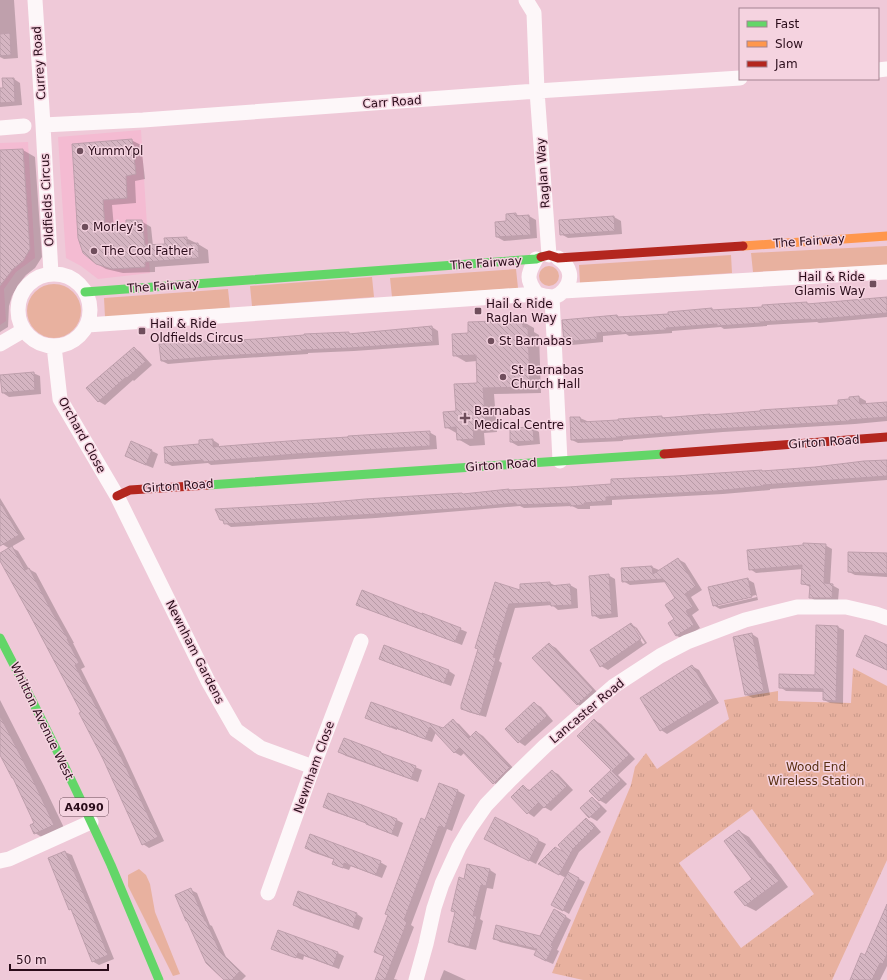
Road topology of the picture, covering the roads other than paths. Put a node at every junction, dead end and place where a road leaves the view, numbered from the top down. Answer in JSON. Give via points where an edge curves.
{"nodes":[{"id":1,"x":35,"y":0,"type":"edge"},
{"id":2,"x":526,"y":0,"type":"edge"},
{"id":3,"x":739,"y":78,"type":"edge"},
{"id":4,"x":537,"y":91,"type":"junction"},
{"id":5,"x":43,"y":125,"type":"junction"},
{"id":6,"x":24,"y":126,"type":"dead end"},
{"id":7,"x":0,"y":128,"type":"edge"},
{"id":8,"x":887,"y":236,"type":"edge"},
{"id":9,"x":548,"y":257,"type":"junction"},
{"id":10,"x":887,"y":272,"type":"edge"},
{"id":11,"x":51,"y":274,"type":"junction"},
{"id":12,"x":85,"y":292,"type":"junction"},
{"id":13,"x":537,"y":294,"type":"junction"},
{"id":14,"x":558,"y":294,"type":"junction"},
{"id":15,"x":87,"y":325,"type":"junction"},
{"id":16,"x":24,"y":330,"type":"junction"},
{"id":17,"x":0,"y":344,"type":"edge"},
{"id":18,"x":54,"y":346,"type":"junction"},
{"id":19,"x":887,"y":437,"type":"edge"},
{"id":20,"x":560,"y":461,"type":"junction"},
{"id":21,"x":117,"y":496,"type":"junction"},
{"id":22,"x":887,"y":618,"type":"edge"},
{"id":23,"x":0,"y":638,"type":"edge"},
{"id":24,"x":362,"y":641,"type":"dead end"},
{"id":25,"x":313,"y":767,"type":"junction"},
{"id":26,"x":91,"y":822,"type":"junction"},
{"id":27,"x":0,"y":861,"type":"edge"},
{"id":28,"x":268,"y":893,"type":"dead end"},
{"id":29,"x":159,"y":980,"type":"edge"},
{"id":30,"x":416,"y":980,"type":"edge"}],
"edges":[{"from":1,"to":5,"type":"street","name":"Currey Road"},
{"from":2,"to":4,"type":"street","name":"Raglan Way","via":[[534,13]]},
{"from":3,"to":4,"type":"street","name":"Carr Road"},
{"from":4,"to":5,"type":"street","name":"Carr Road"},
{"from":4,"to":9,"type":"street","name":"Raglan Way"},
{"from":5,"to":11,"type":"street","name":"Oldfields Circus"},
{"from":6,"to":7,"type":"street"},
{"from":8,"to":9,"type":"street","name":"The Fairway"},
{"from":9,"to":12,"type":"street","name":"The Fairway"},
{"from":9,"to":13,"type":"street","via":[[530,269],[531,286]]},
{"from":9,"to":14,"type":"street","via":[[564,262],[570,273],[570,281]]},
{"from":10,"to":14,"type":"street"},
{"from":11,"to":12,"type":"street","via":[[63,275],[80,285]]},
{"from":11,"to":16,"type":"street","via":[[39,278],[21,295],[18,314]]},
{"from":12,"to":15,"type":"street","via":[[90,312]]},
{"from":13,"to":14,"type":"street"},
{"from":13,"to":15,"type":"street"},
{"from":14,"to":20,"type":"street"},
{"from":15,"to":18,"type":"street","via":[[76,339],[65,345]]},
{"from":16,"to":17,"type":"street"},
{"from":16,"to":18,"type":"street","via":[[33,340]]},
{"from":18,"to":21,"type":"street","name":"Orchard Close","via":[[60,399]]},
{"from":19,"to":20,"type":"street","name":"Girton Road"},
{"from":20,"to":21,"type":"street","name":"Girton Road","via":[[130,490]]},
{"from":21,"to":25,"type":"street","name":"Newnham Gardens","via":[[208,681],[236,730],[262,748]]},
{"from":22,"to":30,"type":"street","name":"Lancaster Road","via":[[846,607],[797,607],[745,620],[687,642],[614,686],[511,779],[486,805],[470,828],[442,884]]},
{"from":23,"to":26,"type":"street","name":"Whitton Avenue West","number":"A4090"},
{"from":24,"to":25,"type":"street","name":"Newnham Close"},
{"from":25,"to":28,"type":"street","name":"Newnham Close"},
{"from":26,"to":27,"type":"street"},
{"from":26,"to":29,"type":"street","name":"Whitton Avenue West","number":"A4090"}]}
